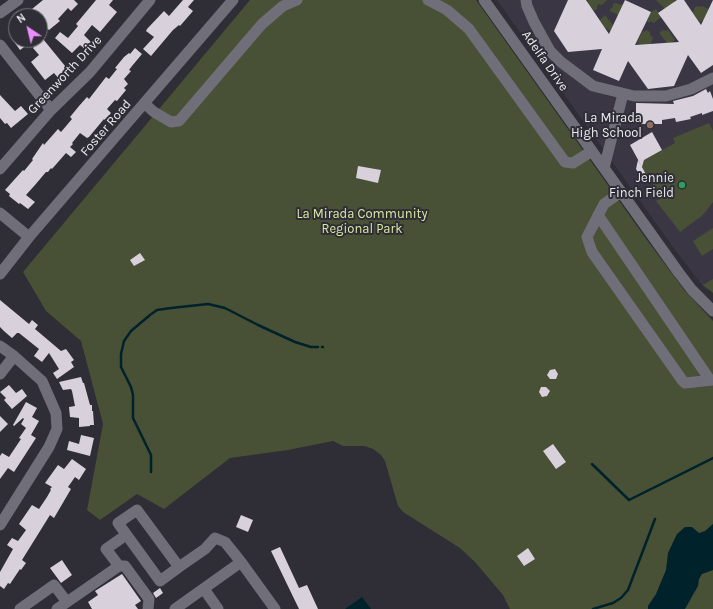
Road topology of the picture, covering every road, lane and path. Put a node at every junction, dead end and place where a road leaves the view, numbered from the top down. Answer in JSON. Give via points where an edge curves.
{"nodes":[{"id":1,"x":18,"y":0,"type":"edge"},
{"id":2,"x":150,"y":0,"type":"edge"},
{"id":3,"x":233,"y":0,"type":"edge"},
{"id":4,"x":297,"y":0,"type":"edge"},
{"id":5,"x":428,"y":0,"type":"edge"},
{"id":6,"x":484,"y":0,"type":"edge"},
{"id":7,"x":526,"y":0,"type":"edge"},
{"id":8,"x":0,"y":13,"type":"edge"},
{"id":9,"x":0,"y":44,"type":"edge"},
{"id":10,"x":713,"y":78,"type":"edge"},
{"id":11,"x":623,"y":94,"type":"junction"},
{"id":12,"x":145,"y":104,"type":"junction"},
{"id":13,"x":51,"y":110,"type":"junction"},
{"id":14,"x":592,"y":151,"type":"junction"},
{"id":15,"x":604,"y":168,"type":"junction"},
{"id":16,"x":0,"y":169,"type":"edge"},
{"id":17,"x":621,"y":192,"type":"junction"},
{"id":18,"x":0,"y":213,"type":"edge"},
{"id":19,"x":598,"y":215,"type":"junction"},
{"id":20,"x":29,"y":237,"type":"junction"},
{"id":21,"x":0,"y":274,"type":"edge"},
{"id":22,"x":713,"y":311,"type":"edge"},
{"id":23,"x":0,"y":346,"type":"edge"},
{"id":24,"x":14,"y":356,"type":"junction"},
{"id":25,"x":0,"y":374,"type":"edge"},
{"id":26,"x":712,"y":380,"type":"edge"},
{"id":27,"x":0,"y":525,"type":"edge"},
{"id":28,"x":126,"y":535,"type":"junction"},
{"id":29,"x":241,"y":562,"type":"junction"},
{"id":30,"x":119,"y":566,"type":"junction"},
{"id":31,"x":179,"y":567,"type":"junction"},
{"id":32,"x":204,"y":589,"type":"junction"},
{"id":33,"x":67,"y":602,"type":"junction"},
{"id":34,"x":20,"y":609,"type":"edge"},
{"id":35,"x":57,"y":609,"type":"edge"},
{"id":36,"x":148,"y":609,"type":"edge"},
{"id":37,"x":175,"y":609,"type":"edge"},
{"id":38,"x":218,"y":609,"type":"edge"},
{"id":39,"x":275,"y":609,"type":"edge"}],
"edges":[{"from":1,"to":8,"type":"street"},
{"from":2,"to":13,"type":"street","name":"Greenworth Drive","via":[[90,72]]},
{"from":3,"to":12,"type":"street","name":"Foster Road"},
{"from":4,"to":12,"type":"street","via":[[284,6],[262,24],[179,121],[171,122]]},
{"from":5,"to":14,"type":"street","via":[[447,10],[469,29],[565,162],[573,163]]},
{"from":6,"to":14,"type":"street","name":"Adelfa Drive"},
{"from":7,"to":11,"type":"street","via":[[542,38],[561,62],[592,86]]},
{"from":9,"to":13,"type":"street"},
{"from":10,"to":11,"type":"street","via":[[696,87],[666,96]]},
{"from":11,"to":15,"type":"street"},
{"from":12,"to":20,"type":"street","name":"Foster Road"},
{"from":13,"to":16,"type":"street","name":"Greenworth Drive"},
{"from":14,"to":15,"type":"street","name":"Adelfa Drive"},
{"from":15,"to":17,"type":"street","name":"Adelfa Drive"},
{"from":17,"to":19,"type":"street","via":[[604,204]]},
{"from":17,"to":22,"type":"street","name":"Adelfa Drive","via":[[692,290]]},
{"from":18,"to":20,"type":"street"},
{"from":19,"to":26,"type":"street"},
{"from":19,"to":26,"type":"street","via":[[587,238],[592,252],[682,380],[686,383]]},
{"from":20,"to":21,"type":"street","name":"Foster Road"},
{"from":23,"to":24,"type":"street"},
{"from":24,"to":25,"type":"street"},
{"from":24,"to":27,"type":"street","via":[[42,380],[56,413],[57,429],[49,447]]},
{"from":28,"to":30,"type":"street","via":[[106,549]]},
{"from":28,"to":31,"type":"street","via":[[160,581]]},
{"from":28,"to":31,"type":"street","via":[[118,524],[137,510]]},
{"from":29,"to":31,"type":"street","via":[[225,542],[215,538],[205,549]]},
{"from":29,"to":32,"type":"street"},
{"from":29,"to":39,"type":"street"},
{"from":30,"to":33,"type":"street"},
{"from":30,"to":36,"type":"street","via":[[125,566],[149,599]]},
{"from":32,"to":37,"type":"street"},
{"from":32,"to":38,"type":"street"},
{"from":33,"to":34,"type":"street","via":[[54,585]]},
{"from":33,"to":35,"type":"street"}]}
